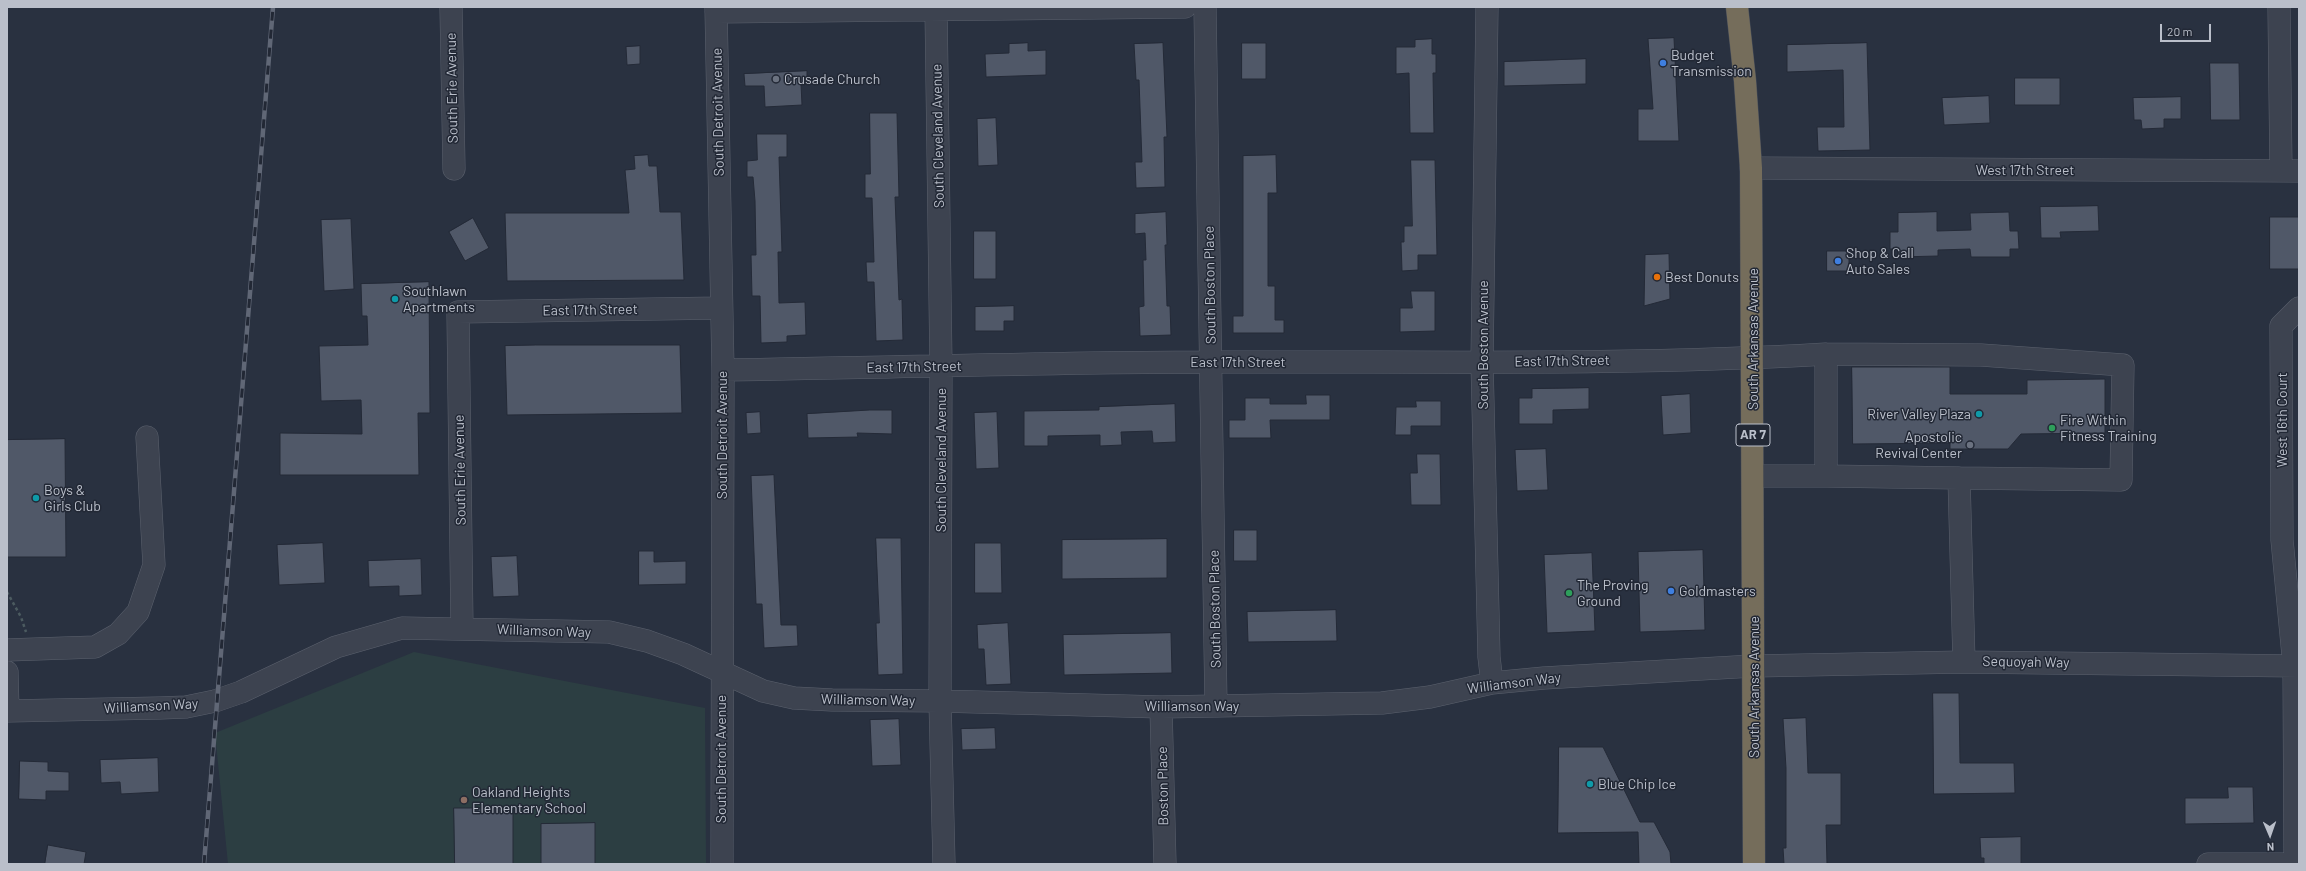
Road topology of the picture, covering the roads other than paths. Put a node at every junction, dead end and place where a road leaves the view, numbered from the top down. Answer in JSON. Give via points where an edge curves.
{"nodes":[{"id":1,"x":451,"y":7,"type":"edge"},
{"id":2,"x":1185,"y":7,"type":"edge"},
{"id":3,"x":1206,"y":7,"type":"edge"},
{"id":4,"x":1487,"y":7,"type":"edge"},
{"id":5,"x":1737,"y":7,"type":"edge"},
{"id":6,"x":2279,"y":7,"type":"edge"},
{"id":7,"x":936,"y":9,"type":"edge"},
{"id":8,"x":716,"y":10,"type":"edge"},
{"id":9,"x":1751,"y":168,"type":"junction"},
{"id":10,"x":454,"y":169,"type":"dead end"},
{"id":11,"x":2290,"y":171,"type":"edge"},
{"id":12,"x":721,"y":308,"type":"junction"},
{"id":13,"x":2299,"y":308,"type":"edge"},
{"id":14,"x":458,"y":312,"type":"joint"},
{"id":15,"x":1826,"y":354,"type":"junction"},
{"id":16,"x":1753,"y":358,"type":"junction"},
{"id":17,"x":1212,"y":362,"type":"junction"},
{"id":18,"x":1482,"y":362,"type":"junction"},
{"id":19,"x":941,"y":367,"type":"junction"},
{"id":20,"x":723,"y":370,"type":"junction"},
{"id":21,"x":147,"y":437,"type":"dead end"},
{"id":22,"x":1753,"y":476,"type":"junction"},
{"id":23,"x":1826,"y":476,"type":"junction"},
{"id":24,"x":1959,"y":478,"type":"junction"},
{"id":25,"x":2290,"y":540,"type":"edge"},
{"id":26,"x":462,"y":628,"type":"junction"},
{"id":27,"x":7,"y":650,"type":"edge"},
{"id":28,"x":1964,"y":662,"type":"junction"},
{"id":29,"x":1753,"y":666,"type":"junction"},
{"id":30,"x":2297,"y":666,"type":"edge"},
{"id":31,"x":7,"y":672,"type":"edge"},
{"id":32,"x":721,"y":672,"type":"junction"},
{"id":33,"x":1492,"y":683,"type":"junction"},
{"id":34,"x":940,"y":701,"type":"junction"},
{"id":35,"x":1216,"y":706,"type":"junction"},
{"id":36,"x":1161,"y":707,"type":"junction"},
{"id":37,"x":8,"y":711,"type":"edge"},
{"id":38,"x":722,"y":864,"type":"edge"},
{"id":39,"x":944,"y":864,"type":"edge"},
{"id":40,"x":1165,"y":864,"type":"edge"},
{"id":41,"x":1754,"y":864,"type":"edge"},
{"id":42,"x":2208,"y":864,"type":"edge"},
{"id":43,"x":2295,"y":864,"type":"edge"},
{"id":44,"x":2299,"y":864,"type":"edge"}],
"edges":[{"from":1,"to":10,"type":"street","name":"South Erie Avenue"},
{"from":2,"to":7,"type":"street"},
{"from":3,"to":17,"type":"street","name":"South Boston Place"},
{"from":4,"to":18,"type":"street","name":"South Boston Avenue"},
{"from":5,"to":9,"type":"highway","name":"South Arkansas Avenue","number":"AR 7"},
{"from":6,"to":11,"type":"street"},
{"from":7,"to":8,"type":"street"},
{"from":7,"to":19,"type":"street","name":"South Cleveland Avenue"},
{"from":8,"to":12,"type":"street","name":"South Detroit Avenue"},
{"from":9,"to":11,"type":"street","name":"West 17th Street"},
{"from":9,"to":16,"type":"highway","name":"South Arkansas Avenue","number":"AR 7"},
{"from":12,"to":14,"type":"street","name":"East 17th Street"},
{"from":12,"to":20,"type":"street","name":"South Detroit Avenue"},
{"from":13,"to":25,"type":"street","name":"West 16th Court","via":[[2281,326]]},
{"from":14,"to":26,"type":"street","name":"South Erie Avenue"},
{"from":15,"to":16,"type":"street","name":"East 17th Street"},
{"from":15,"to":23,"type":"street"},
{"from":15,"to":24,"type":"street","name":"East 17th Street","via":[[1981,355],[2122,365],[2120,480]]},
{"from":16,"to":18,"type":"street","name":"East 17th Street"},
{"from":16,"to":22,"type":"highway","name":"South Arkansas Avenue","number":"AR 7"},
{"from":17,"to":18,"type":"street","name":"East 17th Street"},
{"from":17,"to":19,"type":"street","name":"East 17th Street"},
{"from":17,"to":35,"type":"street","name":"South Boston Place"},
{"from":18,"to":33,"type":"street","name":"South Boston Avenue","via":[[1489,657]]},
{"from":19,"to":20,"type":"street","name":"East 17th Street"},
{"from":19,"to":34,"type":"street","name":"South Cleveland Avenue"},
{"from":20,"to":32,"type":"street","name":"South Detroit Avenue"},
{"from":21,"to":27,"type":"street","via":[[154,565],[138,612],[118,634],[95,647]]},
{"from":22,"to":23,"type":"street"},
{"from":22,"to":29,"type":"highway","name":"South Arkansas Avenue","number":"AR 7"},
{"from":23,"to":24,"type":"street"},
{"from":24,"to":28,"type":"street"},
{"from":25,"to":30,"type":"street","name":"West 16th Court"},
{"from":26,"to":32,"type":"street","name":"Williamson Way","via":[[609,632],[661,646]]},
{"from":26,"to":37,"type":"street","name":"Williamson Way","via":[[402,628],[336,646],[241,692],[194,705]]},
{"from":28,"to":29,"type":"street","name":"Sequoyah Way"},
{"from":28,"to":30,"type":"street","name":"Sequoyah Way"},
{"from":29,"to":33,"type":"street","name":"Williamson Way"},
{"from":29,"to":41,"type":"highway","name":"South Arkansas Avenue","number":"AR 7"},
{"from":30,"to":43,"type":"street","name":"West 16th Court"},
{"from":31,"to":37,"type":"street"},
{"from":32,"to":34,"type":"street","name":"Williamson Way","via":[[763,691],[794,698]]},
{"from":32,"to":38,"type":"street","name":"South Detroit Avenue"},
{"from":33,"to":35,"type":"street","name":"Williamson Way","via":[[1430,697],[1382,703]]},
{"from":34,"to":36,"type":"street","name":"Williamson Way"},
{"from":34,"to":39,"type":"street","name":"South Cleveland Avenue"},
{"from":35,"to":36,"type":"street","name":"Williamson Way"},
{"from":36,"to":40,"type":"street","name":"Boston Place"},
{"from":42,"to":43,"type":"street"},
{"from":43,"to":44,"type":"street"}]}
